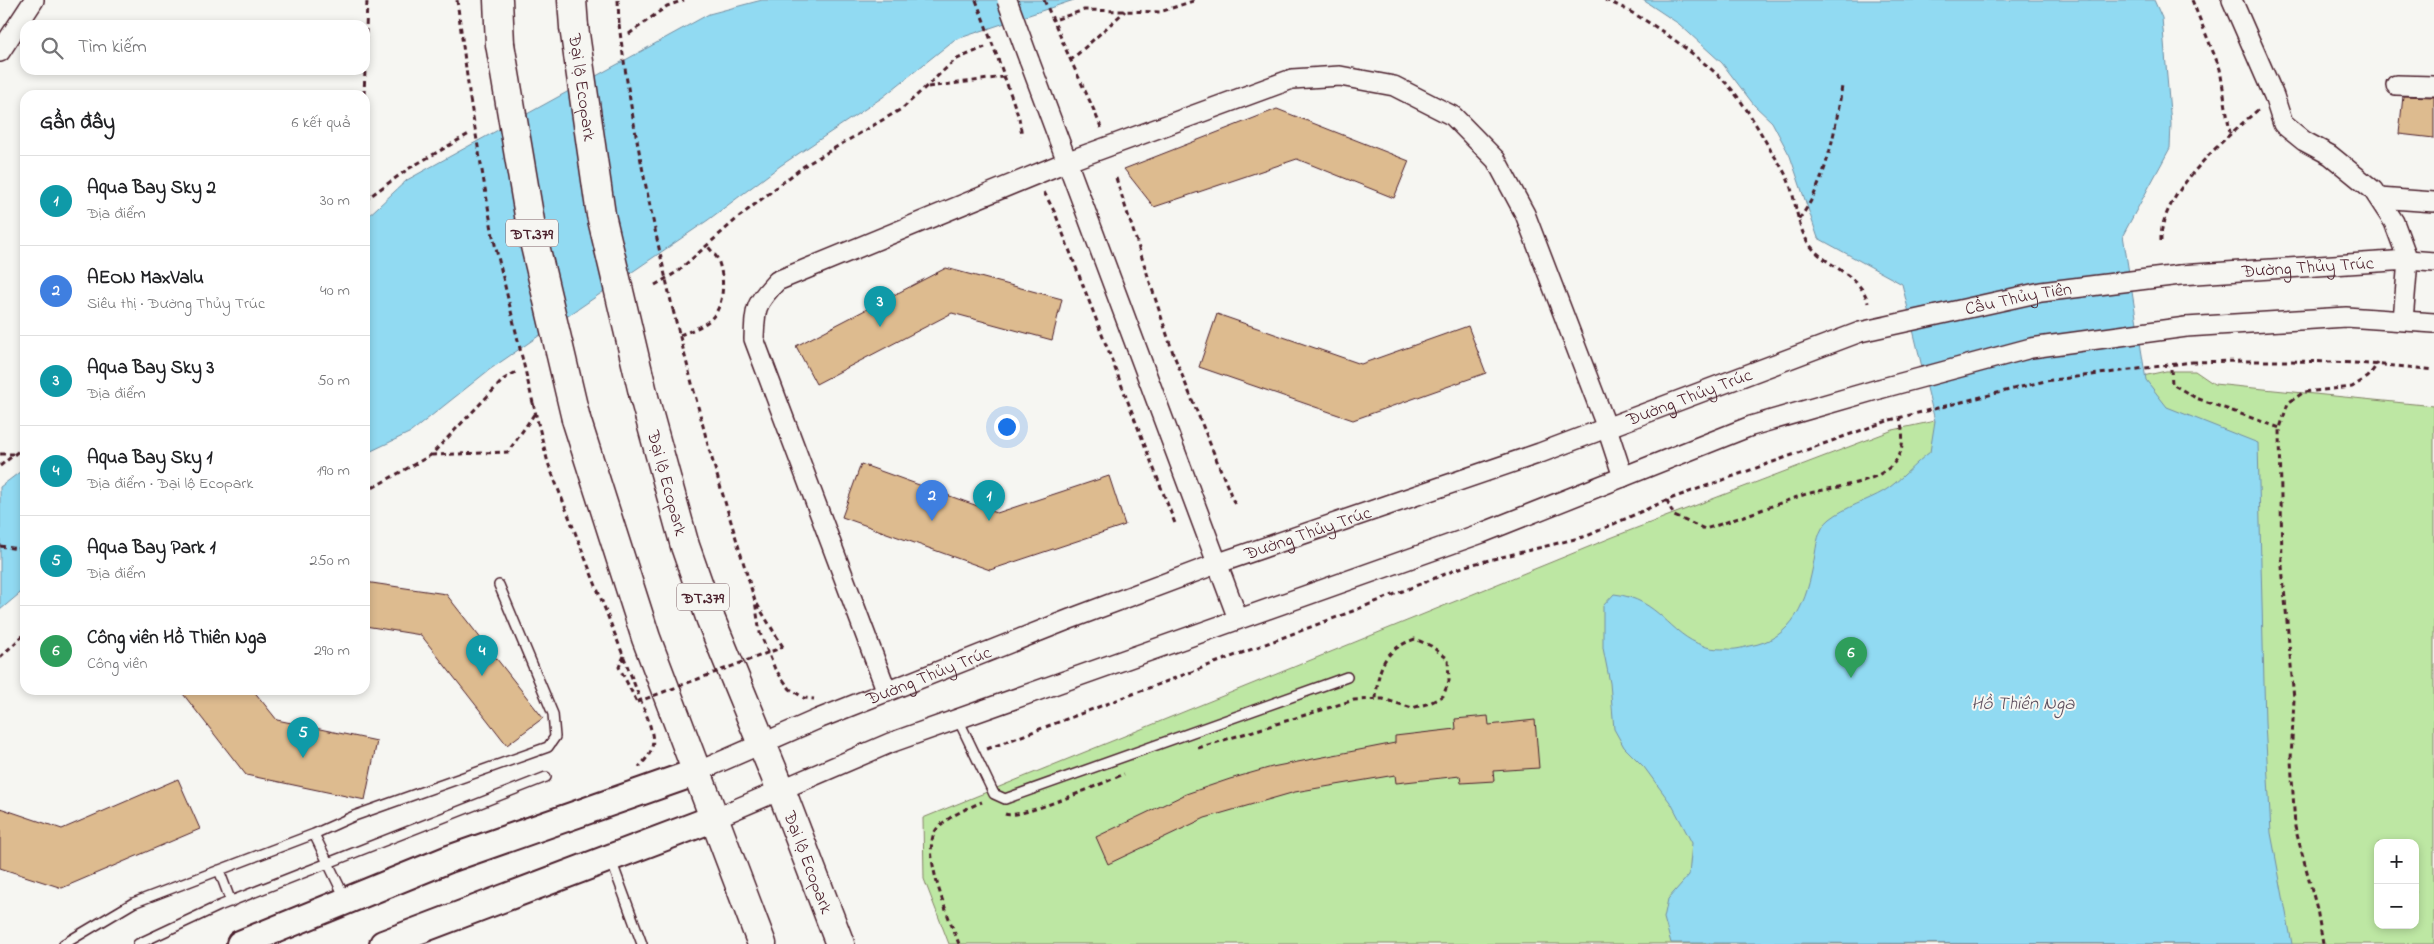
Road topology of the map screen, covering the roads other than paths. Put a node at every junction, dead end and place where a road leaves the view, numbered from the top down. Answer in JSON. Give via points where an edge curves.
{"nodes":[{"id":1,"x":34,"y":0,"type":"edge"},
{"id":2,"x":498,"y":0,"type":"edge"},
{"id":3,"x":572,"y":0,"type":"edge"},
{"id":4,"x":1007,"y":0,"type":"edge"},
{"id":5,"x":2232,"y":0,"type":"edge"},
{"id":6,"x":21,"y":20,"type":"edge"},
{"id":7,"x":20,"y":21,"type":"edge"},
{"id":8,"x":0,"y":52,"type":"edge"},
{"id":9,"x":2396,"y":84,"type":"dead end"},
{"id":10,"x":2434,"y":86,"type":"edge"},
{"id":11,"x":1066,"y":162,"type":"junction"},
{"id":12,"x":2379,"y":198,"type":"junction"},
{"id":13,"x":2434,"y":202,"type":"edge"},
{"id":14,"x":2408,"y":260,"type":"junction"},
{"id":15,"x":2434,"y":262,"type":"edge"},
{"id":16,"x":2180,"y":275,"type":"joint"},
{"id":17,"x":2403,"y":320,"type":"junction"},
{"id":18,"x":2434,"y":323,"type":"edge"},
{"id":19,"x":1860,"y":332,"type":"joint"},
{"id":20,"x":1607,"y":428,"type":"junction"},
{"id":21,"x":1623,"y":477,"type":"junction"},
{"id":22,"x":1216,"y":564,"type":"junction"},
{"id":23,"x":499,"y":585,"type":"dead end"},
{"id":24,"x":1238,"y":618,"type":"junction"},
{"id":25,"x":1347,"y":677,"type":"dead end"},
{"id":26,"x":887,"y":692,"type":"junction"},
{"id":27,"x":958,"y":719,"type":"junction"},
{"id":28,"x":761,"y":744,"type":"junction"},
{"id":29,"x":697,"y":772,"type":"junction"},
{"id":30,"x":546,"y":777,"type":"dead end"},
{"id":31,"x":781,"y":790,"type":"junction"},
{"id":32,"x":715,"y":818,"type":"junction"},
{"id":33,"x":314,"y":834,"type":"junction"},
{"id":34,"x":610,"y":858,"type":"junction"},
{"id":35,"x":328,"y":863,"type":"junction"},
{"id":36,"x":219,"y":870,"type":"junction"},
{"id":37,"x":346,"y":901,"type":"junction"},
{"id":38,"x":231,"y":902,"type":"junction"},
{"id":39,"x":64,"y":944,"type":"edge"},
{"id":40,"x":138,"y":944,"type":"edge"},
{"id":41,"x":240,"y":944,"type":"edge"},
{"id":42,"x":382,"y":944,"type":"edge"},
{"id":43,"x":642,"y":944,"type":"edge"},
{"id":44,"x":762,"y":944,"type":"edge"},
{"id":45,"x":840,"y":944,"type":"edge"}],
"edges":[{"from":1,"to":6,"type":"street"},
{"from":2,"to":29,"type":"highway","number":"ĐT.379","bridge":true,"via":[[500,44],[532,233],[576,419],[646,638]]},
{"from":3,"to":28,"type":"highway","name":"Đại lộ Ecopark","number":"ĐT.379","bridge":true,"via":[[601,215],[644,397],[685,546]]},
{"from":4,"to":11,"type":"street","bridge":true},
{"from":5,"to":12,"type":"street","via":[[2283,124],[2304,141],[2330,155]]},
{"from":7,"to":8,"type":"street"},
{"from":9,"to":10,"type":"street"},
{"from":11,"to":20,"type":"street","via":[[1292,79],[1340,76],[1394,86],[1453,116],[1496,160],[1525,214]]},
{"from":11,"to":22,"type":"street"},
{"from":11,"to":26,"type":"street","via":[[777,281],[759,300],[754,339]]},
{"from":12,"to":13,"type":"street"},
{"from":12,"to":14,"type":"street","via":[[2394,222]]},
{"from":14,"to":15,"type":"street","name":"Đường Thủy Trúc"},
{"from":14,"to":16,"type":"street","name":"Đường Thủy Trúc"},
{"from":14,"to":17,"type":"street"},
{"from":16,"to":19,"type":"street","name":"Cầu Thủy Tiên","bridge":true,"via":[[2041,292]]},
{"from":17,"to":18,"type":"street"},
{"from":17,"to":21,"type":"street","bridge":true,"via":[[2346,318],[2186,327],[2031,348],[1751,426]]},
{"from":19,"to":20,"type":"street","name":"Đường Thủy Trúc"},
{"from":20,"to":21,"type":"street"},
{"from":20,"to":22,"type":"street","name":"Đường Thủy Trúc"},
{"from":21,"to":24,"type":"street","via":[[1482,533]]},
{"from":22,"to":24,"type":"street"},
{"from":22,"to":26,"type":"street","name":"Đường Thủy Trúc"},
{"from":23,"to":33,"type":"lane","via":[[553,714],[555,737],[548,747],[354,816]]},
{"from":24,"to":27,"type":"street"},
{"from":25,"to":27,"type":"lane","via":[[1005,799],[994,794]]},
{"from":26,"to":28,"type":"street","name":"Đường Thủy Trúc"},
{"from":27,"to":31,"type":"street","via":[[890,743]]},
{"from":28,"to":29,"type":"street","name":"Đường Thủy Trúc"},
{"from":28,"to":31,"type":"highway","name":"Đại lộ Ecopark","number":"ĐT.379"},
{"from":29,"to":32,"type":"highway","number":"ĐT.379"},
{"from":29,"to":37,"type":"main road","via":[[449,859]]},
{"from":30,"to":35,"type":"lane"},
{"from":31,"to":32,"type":"street"},
{"from":31,"to":45,"type":"highway","name":"Đại lộ Ecopark","number":"ĐT.379"},
{"from":32,"to":34,"type":"main road"},
{"from":32,"to":44,"type":"highway","number":"ĐT.379"},
{"from":33,"to":35,"type":"lane"},
{"from":33,"to":36,"type":"lane"},
{"from":34,"to":42,"type":"main road"},
{"from":34,"to":43,"type":"lane"},
{"from":35,"to":37,"type":"lane"},
{"from":35,"to":38,"type":"lane"},
{"from":36,"to":38,"type":"lane"},
{"from":36,"to":39,"type":"lane","via":[[133,903]]},
{"from":37,"to":41,"type":"main road"},
{"from":38,"to":40,"type":"lane"}]}
